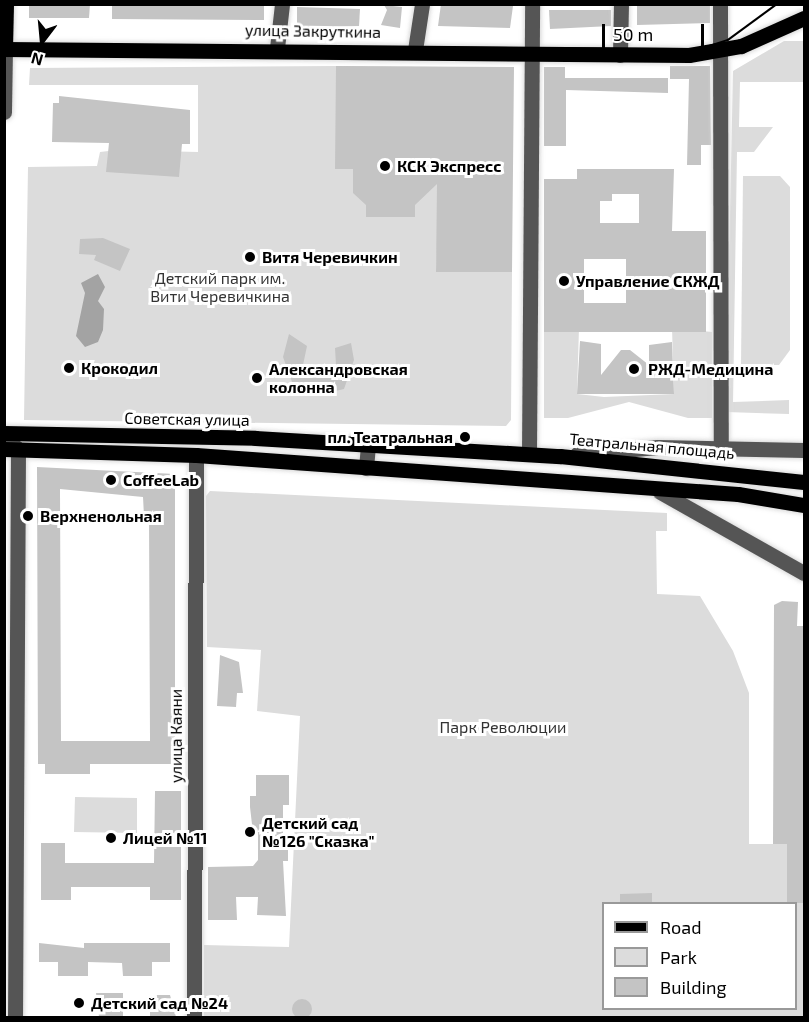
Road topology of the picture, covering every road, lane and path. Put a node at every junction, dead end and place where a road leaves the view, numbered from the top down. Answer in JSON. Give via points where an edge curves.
{"nodes":[{"id":1,"x":6,"y":4,"type":"edge"},
{"id":2,"x":282,"y":4,"type":"edge"},
{"id":3,"x":422,"y":4,"type":"edge"},
{"id":4,"x":532,"y":4,"type":"edge"},
{"id":5,"x":621,"y":4,"type":"edge"},
{"id":6,"x":720,"y":4,"type":"edge"},
{"id":7,"x":804,"y":18,"type":"edge"},
{"id":8,"x":277,"y":48,"type":"junction"},
{"id":9,"x":5,"y":49,"type":"edge"},
{"id":10,"x":415,"y":50,"type":"junction"},
{"id":11,"x":530,"y":52,"type":"junction"},
{"id":12,"x":720,"y":53,"type":"junction"},
{"id":13,"x":620,"y":55,"type":"junction"},
{"id":14,"x":4,"y":112,"type":"edge"},
{"id":15,"x":4,"y":435,"type":"edge"},
{"id":16,"x":368,"y":444,"type":"junction"},
{"id":17,"x":721,"y":448,"type":"junction"},
{"id":18,"x":11,"y":449,"type":"edge"},
{"id":19,"x":804,"y":450,"type":"edge"},
{"id":20,"x":529,"y":454,"type":"junction"},
{"id":21,"x":196,"y":455,"type":"junction"},
{"id":22,"x":560,"y":456,"type":"junction"},
{"id":23,"x":366,"y":468,"type":"junction"},
{"id":24,"x":804,"y":482,"type":"edge"},
{"id":25,"x":646,"y":487,"type":"junction"},
{"id":26,"x":804,"y":505,"type":"edge"},
{"id":27,"x":804,"y":573,"type":"edge"},
{"id":28,"x":9,"y":830,"type":"edge"},
{"id":29,"x":15,"y":1017,"type":"edge"},
{"id":30,"x":194,"y":1017,"type":"edge"}],
"edges":[{"from":1,"to":9,"type":"main road"},
{"from":2,"to":8,"type":"street"},
{"from":3,"to":10,"type":"street"},
{"from":4,"to":11,"type":"street"},
{"from":5,"to":13,"type":"street"},
{"from":6,"to":12,"type":"street"},
{"from":7,"to":12,"type":"main road","name":"улица Закруткина"},
{"from":8,"to":9,"type":"main road","name":"улица Закруткина"},
{"from":8,"to":10,"type":"main road","name":"улица Закруткина"},
{"from":9,"to":14,"type":"street"},
{"from":10,"to":11,"type":"main road","name":"улица Закруткина"},
{"from":11,"to":13,"type":"main road","name":"улица Закруткина"},
{"from":11,"to":20,"type":"street"},
{"from":12,"to":13,"type":"main road","name":"улица Закруткина"},
{"from":12,"to":17,"type":"street"},
{"from":15,"to":16,"type":"main road","name":"Советская улица"},
{"from":15,"to":18,"type":"street"},
{"from":16,"to":20,"type":"main road","name":"Советская улица"},
{"from":16,"to":23,"type":"street"},
{"from":17,"to":19,"type":"street","name":"Театральная площадь"},
{"from":17,"to":22,"type":"street","name":"Театральная площадь","via":[[658,447]]},
{"from":18,"to":21,"type":"main road"},
{"from":18,"to":28,"type":"street"},
{"from":20,"to":22,"type":"main road","name":"Советская улица"},
{"from":21,"to":23,"type":"main road"},
{"from":21,"to":30,"type":"street","name":"улица Каяни"},
{"from":22,"to":24,"type":"main road","name":"Театральная площадь"},
{"from":23,"to":25,"type":"main road"},
{"from":25,"to":26,"type":"main road"},
{"from":25,"to":27,"type":"street","via":[[678,497]]},
{"from":28,"to":29,"type":"street"}]}
